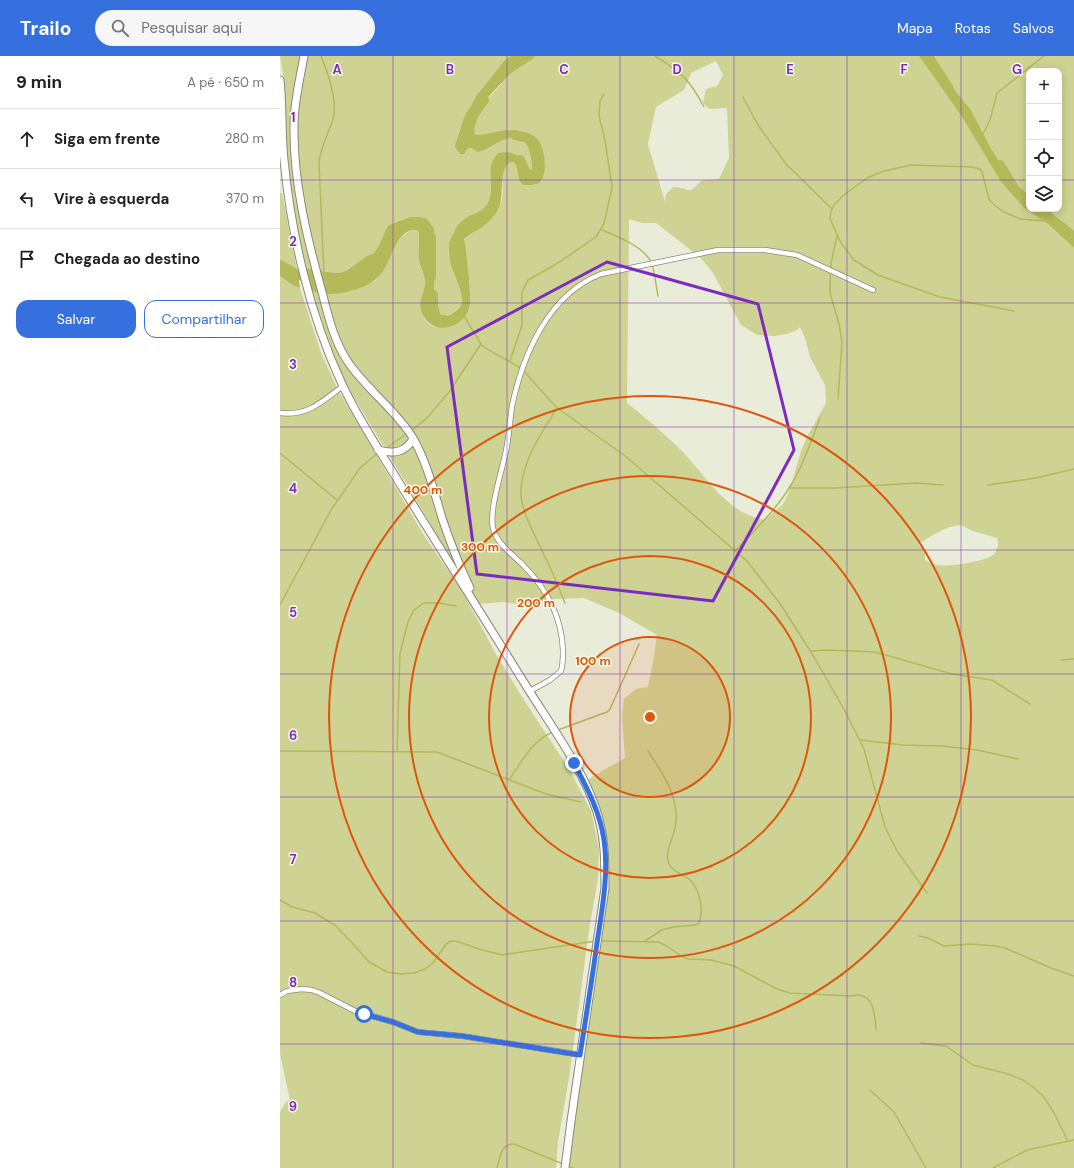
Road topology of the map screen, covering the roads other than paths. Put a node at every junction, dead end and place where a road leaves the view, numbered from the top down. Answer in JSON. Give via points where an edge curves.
{"nodes":[{"id":1,"x":304,"y":56,"type":"edge"},
{"id":2,"x":280,"y":80,"type":"edge"},
{"id":3,"x":874,"y":290,"type":"dead end"},
{"id":4,"x":343,"y":386,"type":"junction"},
{"id":5,"x":280,"y":413,"type":"edge"},
{"id":6,"x":413,"y":439,"type":"junction"},
{"id":7,"x":378,"y":450,"type":"junction"},
{"id":8,"x":478,"y":607,"type":"junction"},
{"id":9,"x":530,"y":691,"type":"junction"},
{"id":10,"x":280,"y":995,"type":"edge"},
{"id":11,"x":580,"y":1055,"type":"junction"},
{"id":12,"x":565,"y":1168,"type":"edge"}],
"edges":[{"from":1,"to":6,"type":"main road","via":[[294,109],[294,139],[298,179],[314,265],[336,340],[348,362]]},
{"from":2,"to":4,"type":"main road","via":[[289,206],[312,303],[324,343]]},
{"from":3,"to":9,"type":"street","via":[[797,255],[765,250],[718,250],[590,278],[573,290],[553,311],[542,326],[520,375],[492,516],[496,536],[543,590],[553,606],[561,629],[561,672]]},
{"from":4,"to":5,"type":"street","via":[[308,410],[296,414]]},
{"from":4,"to":7,"type":"main road"},
{"from":6,"to":7,"type":"main road","via":[[404,449],[390,452]]},
{"from":6,"to":8,"type":"main road","via":[[429,474],[455,554]]},
{"from":7,"to":8,"type":"main road"},
{"from":8,"to":9,"type":"main road"},
{"from":9,"to":11,"type":"main road","via":[[590,794],[604,840],[604,888]]},
{"from":10,"to":11,"type":"street","via":[[287,991],[312,990],[355,1011],[418,1032],[462,1036]]},
{"from":11,"to":12,"type":"main road"}]}
